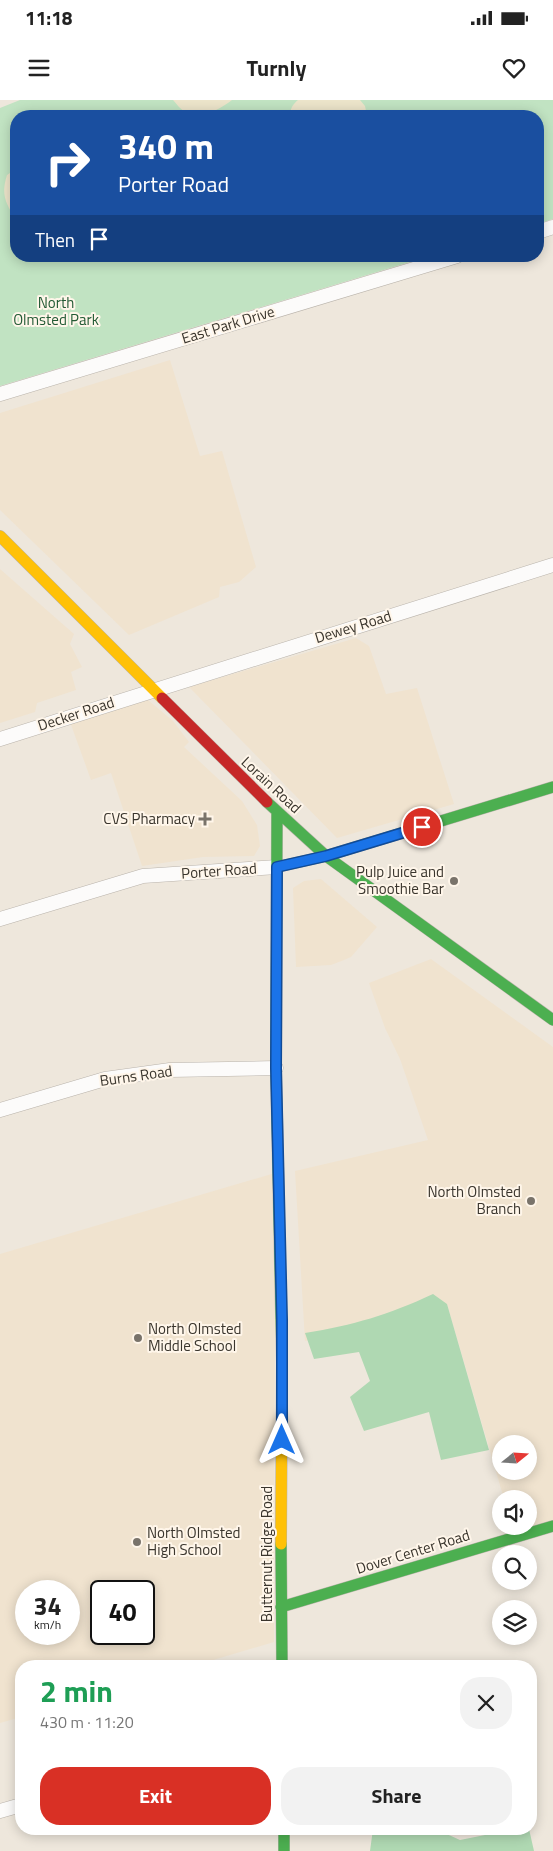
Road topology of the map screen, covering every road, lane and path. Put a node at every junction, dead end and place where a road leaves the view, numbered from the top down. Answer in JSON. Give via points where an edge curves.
{"nodes":[{"id":1,"x":437,"y":262,"type":"edge"},
{"id":2,"x":0,"y":394,"type":"edge"},
{"id":3,"x":0,"y":536,"type":"edge"},
{"id":4,"x":553,"y":565,"type":"edge"},
{"id":5,"x":152,"y":689,"type":"junction"},
{"id":6,"x":0,"y":739,"type":"edge"},
{"id":7,"x":553,"y":787,"type":"edge"},
{"id":8,"x":277,"y":813,"type":"junction"},
{"id":9,"x":326,"y":856,"type":"junction"},
{"id":10,"x":277,"y":867,"type":"junction"},
{"id":11,"x":0,"y":920,"type":"edge"},
{"id":12,"x":553,"y":1020,"type":"edge"},
{"id":13,"x":276,"y":1068,"type":"junction"},
{"id":14,"x":0,"y":1110,"type":"edge"},
{"id":15,"x":553,"y":1526,"type":"edge"},
{"id":16,"x":281,"y":1607,"type":"junction"},
{"id":17,"x":282,"y":1660,"type":"edge"},
{"id":18,"x":15,"y":1807,"type":"edge"},
{"id":19,"x":0,"y":1811,"type":"edge"},
{"id":20,"x":284,"y":1835,"type":"edge"},
{"id":21,"x":284,"y":1851,"type":"edge"}],
"edges":[{"from":1,"to":2,"type":"street","name":"East Park Drive"},
{"from":3,"to":5,"type":"street","name":"Lorain Road"},
{"from":4,"to":5,"type":"street","name":"Dewey Road"},
{"from":5,"to":6,"type":"street","name":"Decker Road"},
{"from":5,"to":8,"type":"street","name":"Lorain Road"},
{"from":7,"to":9,"type":"street","name":"Porter Road"},
{"from":8,"to":9,"type":"street","name":"Lorain Road"},
{"from":8,"to":10,"type":"street","name":"Butternut Ridge Road"},
{"from":9,"to":10,"type":"street","name":"Porter Road"},
{"from":9,"to":12,"type":"street","name":"Lorain Road"},
{"from":10,"to":11,"type":"street","name":"Porter Road","via":[[143,876]]},
{"from":10,"to":13,"type":"street","name":"Butternut Ridge Road"},
{"from":13,"to":14,"type":"street","name":"Burns Road","via":[[170,1070],[105,1079]]},
{"from":13,"to":16,"type":"street","name":"Butternut Ridge Road","via":[[282,1320]]},
{"from":15,"to":16,"type":"street","name":"Dover Center Road"},
{"from":16,"to":17,"type":"street","name":"Butternut Ridge Road"},
{"from":18,"to":19,"type":"street"},
{"from":20,"to":21,"type":"street"}]}
